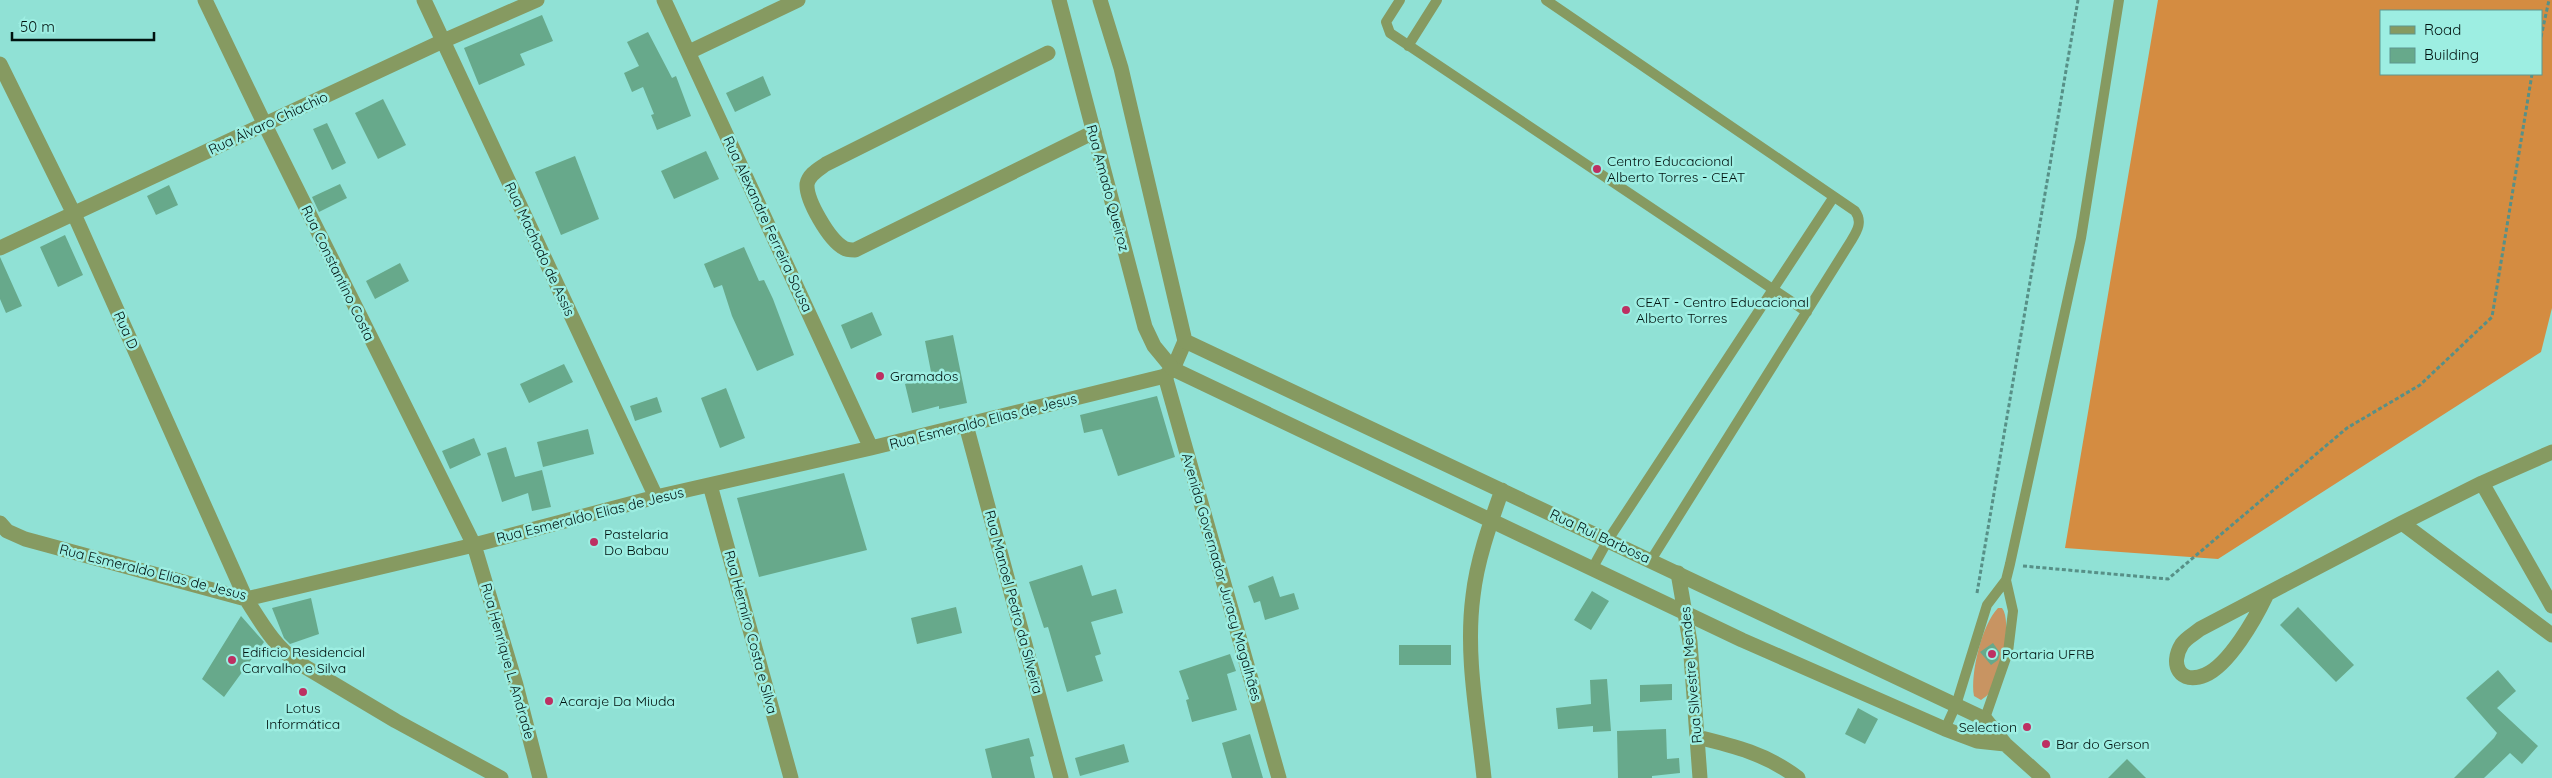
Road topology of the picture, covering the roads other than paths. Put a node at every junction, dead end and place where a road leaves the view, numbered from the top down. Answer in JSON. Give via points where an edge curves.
{"nodes":[{"id":1,"x":205,"y":0,"type":"edge"},
{"id":2,"x":424,"y":0,"type":"edge"},
{"id":3,"x":538,"y":0,"type":"edge"},
{"id":4,"x":664,"y":0,"type":"edge"},
{"id":5,"x":798,"y":0,"type":"edge"},
{"id":6,"x":1059,"y":0,"type":"edge"},
{"id":7,"x":1100,"y":0,"type":"edge"},
{"id":8,"x":1400,"y":0,"type":"edge"},
{"id":9,"x":1438,"y":0,"type":"edge"},
{"id":10,"x":1546,"y":0,"type":"edge"},
{"id":11,"x":2119,"y":0,"type":"edge"},
{"id":12,"x":443,"y":41,"type":"junction"},
{"id":13,"x":1408,"y":46,"type":"junction"},
{"id":14,"x":689,"y":52,"type":"junction"},
{"id":15,"x":1048,"y":53,"type":"dead end"},
{"id":16,"x":0,"y":64,"type":"edge"},
{"id":17,"x":265,"y":126,"type":"junction"},
{"id":18,"x":1094,"y":132,"type":"junction"},
{"id":19,"x":1833,"y":198,"type":"junction"},
{"id":20,"x":74,"y":214,"type":"junction"},
{"id":21,"x":0,"y":248,"type":"edge"},
{"id":22,"x":1774,"y":289,"type":"junction"},
{"id":23,"x":1807,"y":312,"type":"junction"},
{"id":24,"x":1185,"y":341,"type":"junction"},
{"id":25,"x":1169,"y":373,"type":"junction"},
{"id":26,"x":966,"y":425,"type":"junction"},
{"id":27,"x":870,"y":448,"type":"junction"},
{"id":28,"x":2552,"y":452,"type":"edge"},
{"id":29,"x":2482,"y":483,"type":"junction"},
{"id":30,"x":710,"y":485,"type":"junction"},
{"id":31,"x":1502,"y":490,"type":"junction"},
{"id":32,"x":656,"y":497,"type":"junction"},
{"id":33,"x":1491,"y":521,"type":"junction"},
{"id":34,"x":2402,"y":523,"type":"junction"},
{"id":35,"x":4,"y":527,"type":"edge"},
{"id":36,"x":1608,"y":540,"type":"junction"},
{"id":37,"x":474,"y":545,"type":"junction"},
{"id":38,"x":1651,"y":560,"type":"junction"},
{"id":39,"x":1592,"y":569,"type":"junction"},
{"id":40,"x":1678,"y":573,"type":"junction"},
{"id":41,"x":2006,"y":580,"type":"junction"},
{"id":42,"x":2266,"y":596,"type":"junction"},
{"id":43,"x":246,"y":599,"type":"junction"},
{"id":44,"x":2552,"y":606,"type":"edge"},
{"id":45,"x":1686,"y":614,"type":"junction"},
{"id":46,"x":2552,"y":635,"type":"edge"},
{"id":47,"x":1956,"y":705,"type":"junction"},
{"id":48,"x":1985,"y":719,"type":"junction"},
{"id":49,"x":1945,"y":729,"type":"junction"},
{"id":50,"x":1697,"y":737,"type":"junction"},
{"id":51,"x":1977,"y":740,"type":"junction"},
{"id":52,"x":2005,"y":744,"type":"junction"},
{"id":53,"x":501,"y":778,"type":"edge"},
{"id":54,"x":540,"y":778,"type":"edge"},
{"id":55,"x":791,"y":778,"type":"edge"},
{"id":56,"x":1061,"y":778,"type":"edge"},
{"id":57,"x":1279,"y":778,"type":"edge"},
{"id":58,"x":1484,"y":778,"type":"edge"},
{"id":59,"x":1700,"y":778,"type":"edge"},
{"id":60,"x":1798,"y":778,"type":"edge"},
{"id":61,"x":2043,"y":778,"type":"edge"}],
"edges":[{"from":1,"to":17,"type":"street","name":"Rua Constantino Costa"},
{"from":2,"to":12,"type":"street","name":"Rua Machado de Assis"},
{"from":3,"to":12,"type":"street","name":"Rua Álvaro Chiachio"},
{"from":4,"to":14,"type":"street","name":"Rua Alexandre Ferreira Sousa"},
{"from":5,"to":14,"type":"street"},
{"from":6,"to":18,"type":"street","name":"Rua Amado Queiroz"},
{"from":7,"to":24,"type":"street","via":[[1121,68]]},
{"from":8,"to":13,"type":"lane","via":[[1386,25],[1390,34]]},
{"from":9,"to":13,"type":"lane"},
{"from":10,"to":19,"type":"lane"},
{"from":11,"to":41,"type":"lane","via":[[2081,238]]},
{"from":12,"to":17,"type":"street","name":"Rua Álvaro Chiachio"},
{"from":12,"to":32,"type":"street","name":"Rua Machado de Assis"},
{"from":13,"to":22,"type":"lane"},
{"from":14,"to":27,"type":"street","name":"Rua Alexandre Ferreira Sousa"},
{"from":15,"to":18,"type":"street","via":[[826,164],[810,176],[809,192],[824,228],[844,248],[855,250]]},
{"from":16,"to":20,"type":"street","name":"Rua D"},
{"from":17,"to":20,"type":"street","name":"Rua Álvaro Chiachio"},
{"from":17,"to":37,"type":"street","name":"Rua Constantino Costa"},
{"from":18,"to":25,"type":"street","name":"Rua Amado Queiroz","via":[[1145,327]]},
{"from":19,"to":22,"type":"lane"},
{"from":19,"to":23,"type":"lane","via":[[1855,211],[1859,216],[1858,228]]},
{"from":20,"to":21,"type":"street","name":"Rua Álvaro Chiachio"},
{"from":20,"to":43,"type":"street","name":"Rua D"},
{"from":22,"to":23,"type":"lane"},
{"from":22,"to":36,"type":"lane"},
{"from":23,"to":38,"type":"lane"},
{"from":24,"to":25,"type":"street"},
{"from":24,"to":31,"type":"street","name":"Rua Rui Barbosa"},
{"from":25,"to":26,"type":"street","name":"Rua Esmeraldo Elias de Jesus"},
{"from":25,"to":33,"type":"street"},
{"from":25,"to":57,"type":"street","name":"Avenida Governador Juracy Magalhães"},
{"from":26,"to":27,"type":"street","name":"Rua Esmeraldo Elias de Jesus"},
{"from":26,"to":56,"type":"street","name":"Rua Manoel Pedro da Silveira"},
{"from":27,"to":30,"type":"street","name":"Rua Esmeraldo Elias de Jesus"},
{"from":28,"to":29,"type":"street"},
{"from":29,"to":34,"type":"street"},
{"from":29,"to":44,"type":"street"},
{"from":30,"to":32,"type":"street","name":"Rua Esmeraldo Elias de Jesus"},
{"from":30,"to":55,"type":"street","name":"Rua Hermiro Costa e Silva"},
{"from":31,"to":33,"type":"street"},
{"from":31,"to":36,"type":"street","name":"Rua Rui Barbosa"},
{"from":32,"to":37,"type":"street","name":"Rua Esmeraldo Elias de Jesus"},
{"from":33,"to":39,"type":"street"},
{"from":33,"to":58,"type":"street","via":[[1476,580],[1471,618]]},
{"from":34,"to":42,"type":"street"},
{"from":34,"to":46,"type":"street"},
{"from":35,"to":43,"type":"street","name":"Rua Esmeraldo Elias de Jesus","via":[[25,539]]},
{"from":36,"to":38,"type":"street","name":"Rua Rui Barbosa"},
{"from":36,"to":39,"type":"lane"},
{"from":37,"to":43,"type":"street","name":"Rua Esmeraldo Elias de Jesus"},
{"from":37,"to":54,"type":"street","name":"Rua Henrique L. Andrade","via":[[519,694]]},
{"from":38,"to":40,"type":"street","name":"Rua Rui Barbosa"},
{"from":39,"to":45,"type":"street"},
{"from":40,"to":45,"type":"street","name":"Rua Silvestre Mendes"},
{"from":40,"to":47,"type":"street","name":"Rua Rui Barbosa"},
{"from":41,"to":47,"type":"lane","via":[[1987,605]]},
{"from":41,"to":48,"type":"lane","via":[[2013,611],[2008,652]]},
{"from":42,"to":42,"type":"street","via":[[2200,629],[2183,642],[2176,657],[2176,668],[2183,675],[2196,678],[2219,666],[2251,625]]},
{"from":43,"to":53,"type":"street","name":"Rua D","via":[[272,639],[287,655],[396,721]]},
{"from":45,"to":49,"type":"street"},
{"from":45,"to":50,"type":"street","name":"Rua Silvestre Mendes"},
{"from":47,"to":48,"type":"street","name":"Rua Rui Barbosa"},
{"from":47,"to":49,"type":"lane"},
{"from":48,"to":51,"type":"lane"},
{"from":48,"to":52,"type":"street","name":"Rua Rui Barbosa"},
{"from":49,"to":51,"type":"street"},
{"from":50,"to":59,"type":"street","name":"Rua Silvestre Mendes"},
{"from":50,"to":60,"type":"street","via":[[1761,755]]},
{"from":51,"to":52,"type":"street"},
{"from":52,"to":61,"type":"street","name":"Rua Rui Barbosa"}]}
